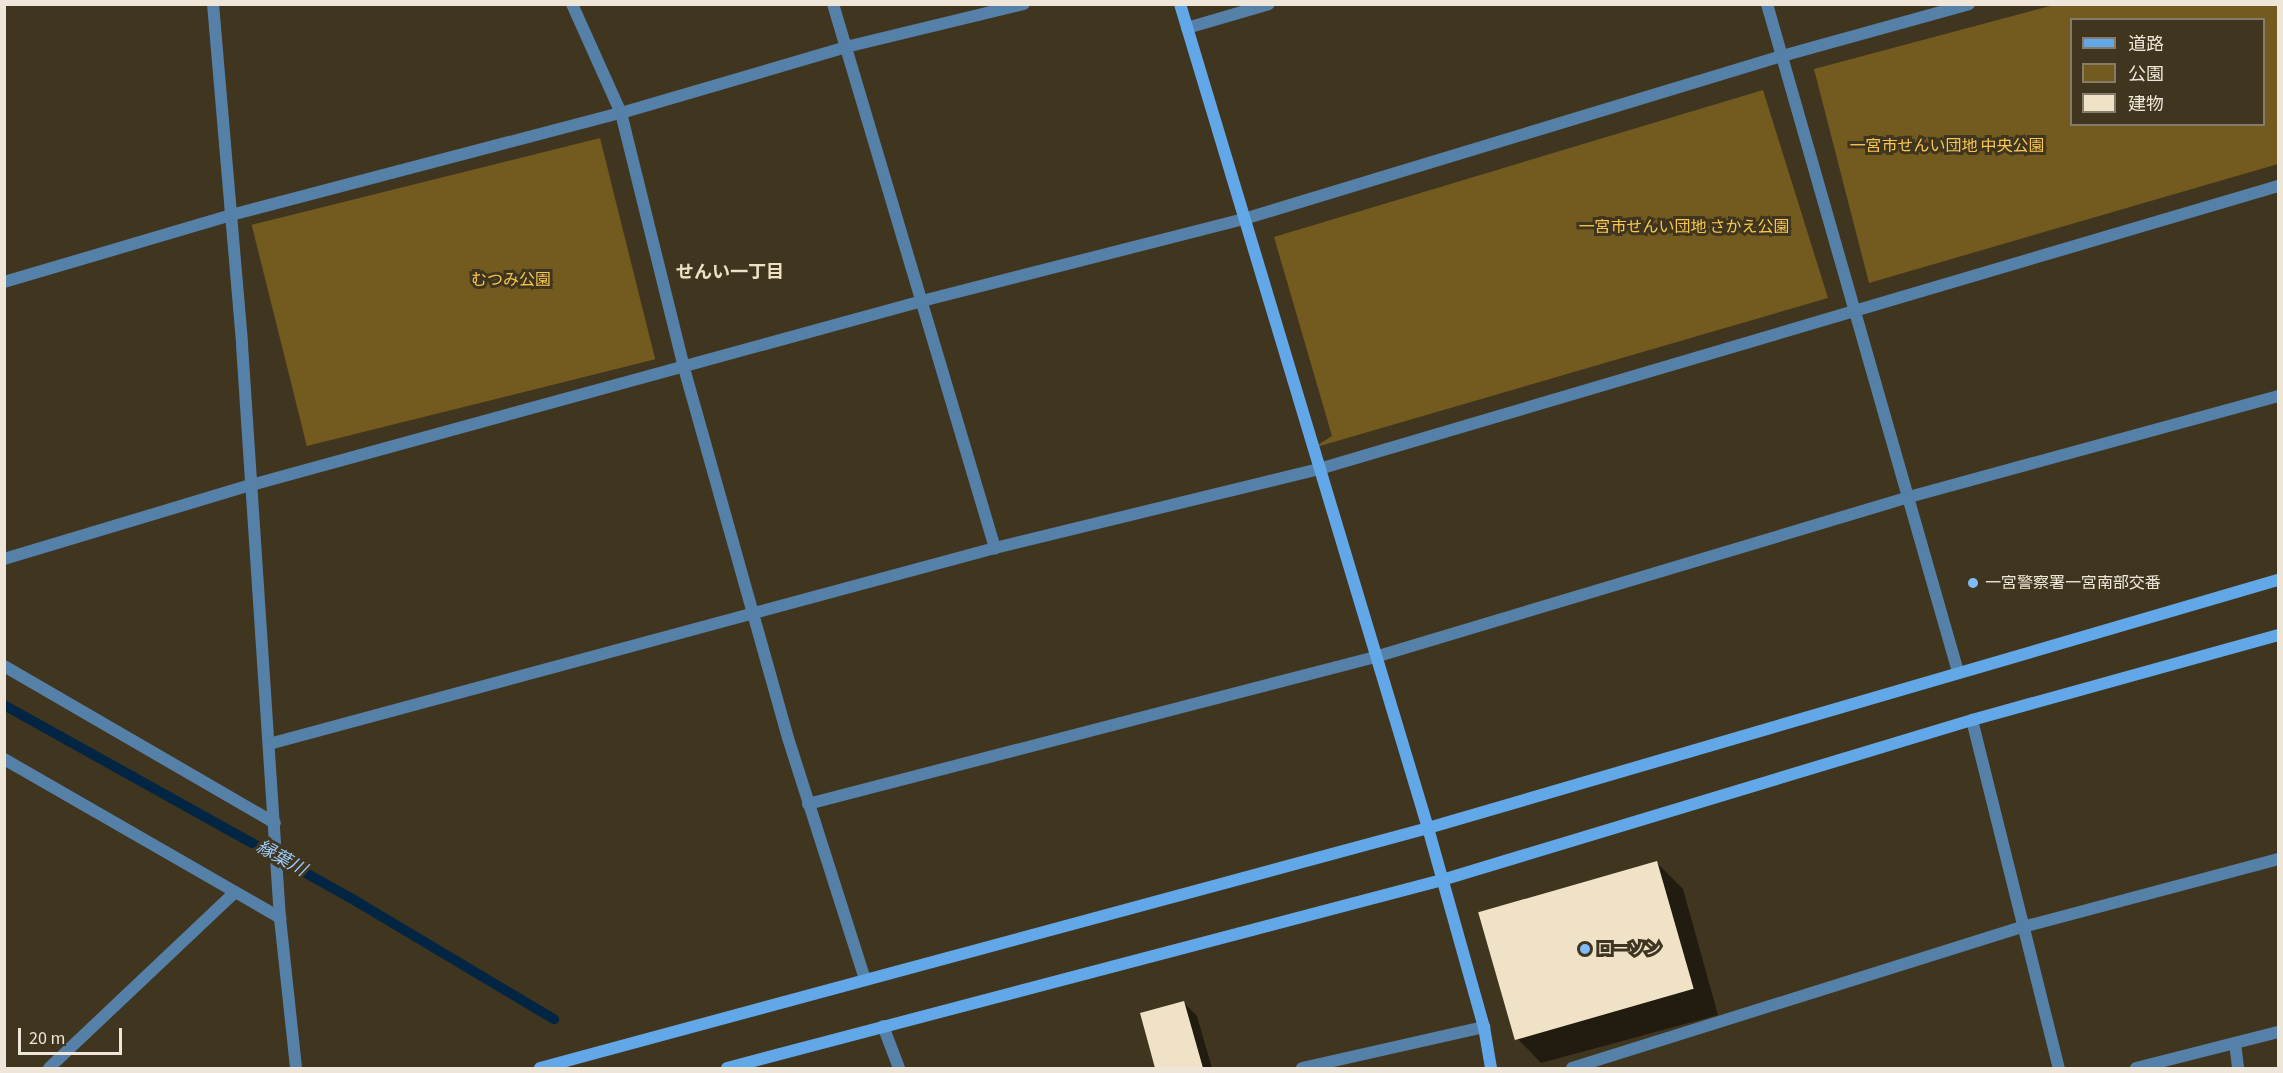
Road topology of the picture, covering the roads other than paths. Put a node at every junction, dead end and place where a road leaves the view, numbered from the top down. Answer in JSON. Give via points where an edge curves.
{"nodes":[{"id":1,"x":213,"y":4,"type":"edge"},
{"id":2,"x":572,"y":4,"type":"edge"},
{"id":3,"x":833,"y":4,"type":"edge"},
{"id":4,"x":1024,"y":4,"type":"edge"},
{"id":5,"x":1180,"y":4,"type":"edge"},
{"id":6,"x":1269,"y":4,"type":"edge"},
{"id":7,"x":1767,"y":4,"type":"edge"},
{"id":8,"x":1969,"y":4,"type":"edge"},
{"id":9,"x":1187,"y":28,"type":"junction"},
{"id":10,"x":846,"y":48,"type":"junction"},
{"id":11,"x":1782,"y":56,"type":"junction"},
{"id":12,"x":621,"y":112,"type":"junction"},
{"id":13,"x":2278,"y":186,"type":"edge"},
{"id":14,"x":231,"y":215,"type":"junction"},
{"id":15,"x":1244,"y":219,"type":"junction"},
{"id":16,"x":4,"y":282,"type":"edge"},
{"id":17,"x":922,"y":301,"type":"junction"},
{"id":18,"x":1855,"y":312,"type":"junction"},
{"id":19,"x":684,"y":368,"type":"junction"},
{"id":20,"x":2278,"y":396,"type":"edge"},
{"id":21,"x":1319,"y":469,"type":"junction"},
{"id":22,"x":252,"y":485,"type":"junction"},
{"id":23,"x":1909,"y":497,"type":"junction"},
{"id":24,"x":995,"y":548,"type":"junction"},
{"id":25,"x":4,"y":559,"type":"edge"},
{"id":26,"x":2278,"y":580,"type":"edge"},
{"id":27,"x":753,"y":614,"type":"junction"},
{"id":28,"x":2278,"y":635,"type":"edge"},
{"id":29,"x":1376,"y":657,"type":"junction"},
{"id":30,"x":4,"y":666,"type":"edge"},
{"id":31,"x":1959,"y":672,"type":"junction"},
{"id":32,"x":1972,"y":720,"type":"junction"},
{"id":33,"x":269,"y":744,"type":"junction"},
{"id":34,"x":4,"y":759,"type":"edge"},
{"id":35,"x":808,"y":804,"type":"junction"},
{"id":36,"x":275,"y":828,"type":"junction"},
{"id":37,"x":1428,"y":828,"type":"junction"},
{"id":38,"x":2278,"y":859,"type":"edge"},
{"id":39,"x":1442,"y":880,"type":"junction"},
{"id":40,"x":235,"y":892,"type":"junction"},
{"id":41,"x":280,"y":918,"type":"junction"},
{"id":42,"x":2023,"y":927,"type":"junction"},
{"id":43,"x":865,"y":980,"type":"junction"},
{"id":44,"x":883,"y":1026,"type":"junction"},
{"id":45,"x":1484,"y":1027,"type":"junction"},
{"id":46,"x":2278,"y":1032,"type":"edge"},
{"id":47,"x":2235,"y":1043,"type":"junction"},
{"id":48,"x":49,"y":1068,"type":"edge"},
{"id":49,"x":296,"y":1068,"type":"edge"},
{"id":50,"x":540,"y":1068,"type":"edge"},
{"id":51,"x":728,"y":1068,"type":"edge"},
{"id":52,"x":899,"y":1068,"type":"edge"},
{"id":53,"x":1302,"y":1068,"type":"edge"},
{"id":54,"x":1491,"y":1068,"type":"edge"},
{"id":55,"x":1572,"y":1068,"type":"edge"},
{"id":56,"x":2059,"y":1068,"type":"edge"},
{"id":57,"x":2136,"y":1068,"type":"edge"},
{"id":58,"x":2238,"y":1068,"type":"edge"}],
"edges":[{"from":1,"to":14,"type":"street"},
{"from":2,"to":12,"type":"street"},
{"from":3,"to":10,"type":"street"},
{"from":4,"to":10,"type":"street"},
{"from":5,"to":9,"type":"street"},
{"from":6,"to":9,"type":"street"},
{"from":7,"to":11,"type":"street"},
{"from":8,"to":11,"type":"street"},
{"from":9,"to":15,"type":"street"},
{"from":10,"to":12,"type":"street"},
{"from":10,"to":17,"type":"street"},
{"from":11,"to":15,"type":"street"},
{"from":11,"to":18,"type":"street"},
{"from":12,"to":14,"type":"street"},
{"from":12,"to":19,"type":"street"},
{"from":13,"to":18,"type":"street"},
{"from":14,"to":16,"type":"street"},
{"from":14,"to":22,"type":"street"},
{"from":15,"to":17,"type":"street"},
{"from":15,"to":21,"type":"street"},
{"from":17,"to":19,"type":"street"},
{"from":17,"to":24,"type":"street"},
{"from":18,"to":21,"type":"street"},
{"from":18,"to":23,"type":"street"},
{"from":19,"to":22,"type":"street"},
{"from":19,"to":27,"type":"street"},
{"from":20,"to":23,"type":"street"},
{"from":21,"to":24,"type":"street"},
{"from":21,"to":29,"type":"street"},
{"from":22,"to":25,"type":"street"},
{"from":22,"to":33,"type":"street"},
{"from":23,"to":29,"type":"street"},
{"from":23,"to":31,"type":"street"},
{"from":24,"to":27,"type":"street"},
{"from":26,"to":31,"type":"street"},
{"from":27,"to":33,"type":"street"},
{"from":27,"to":35,"type":"street"},
{"from":28,"to":32,"type":"street"},
{"from":29,"to":35,"type":"street"},
{"from":29,"to":37,"type":"street"},
{"from":30,"to":36,"type":"street"},
{"from":31,"to":37,"type":"street"},
{"from":32,"to":39,"type":"street"},
{"from":32,"to":42,"type":"street"},
{"from":33,"to":36,"type":"street"},
{"from":34,"to":40,"type":"street"},
{"from":35,"to":43,"type":"street"},
{"from":36,"to":41,"type":"street"},
{"from":37,"to":39,"type":"street"},
{"from":37,"to":43,"type":"street"},
{"from":38,"to":42,"type":"street"},
{"from":39,"to":44,"type":"street"},
{"from":39,"to":45,"type":"street"},
{"from":40,"to":41,"type":"street"},
{"from":40,"to":48,"type":"street"},
{"from":41,"to":49,"type":"street"},
{"from":42,"to":55,"type":"street"},
{"from":42,"to":56,"type":"street"},
{"from":43,"to":50,"type":"street"},
{"from":44,"to":51,"type":"street"},
{"from":44,"to":52,"type":"street"},
{"from":45,"to":53,"type":"street"},
{"from":45,"to":54,"type":"street"},
{"from":46,"to":47,"type":"street"},
{"from":47,"to":57,"type":"street"},
{"from":47,"to":58,"type":"street"}]}
